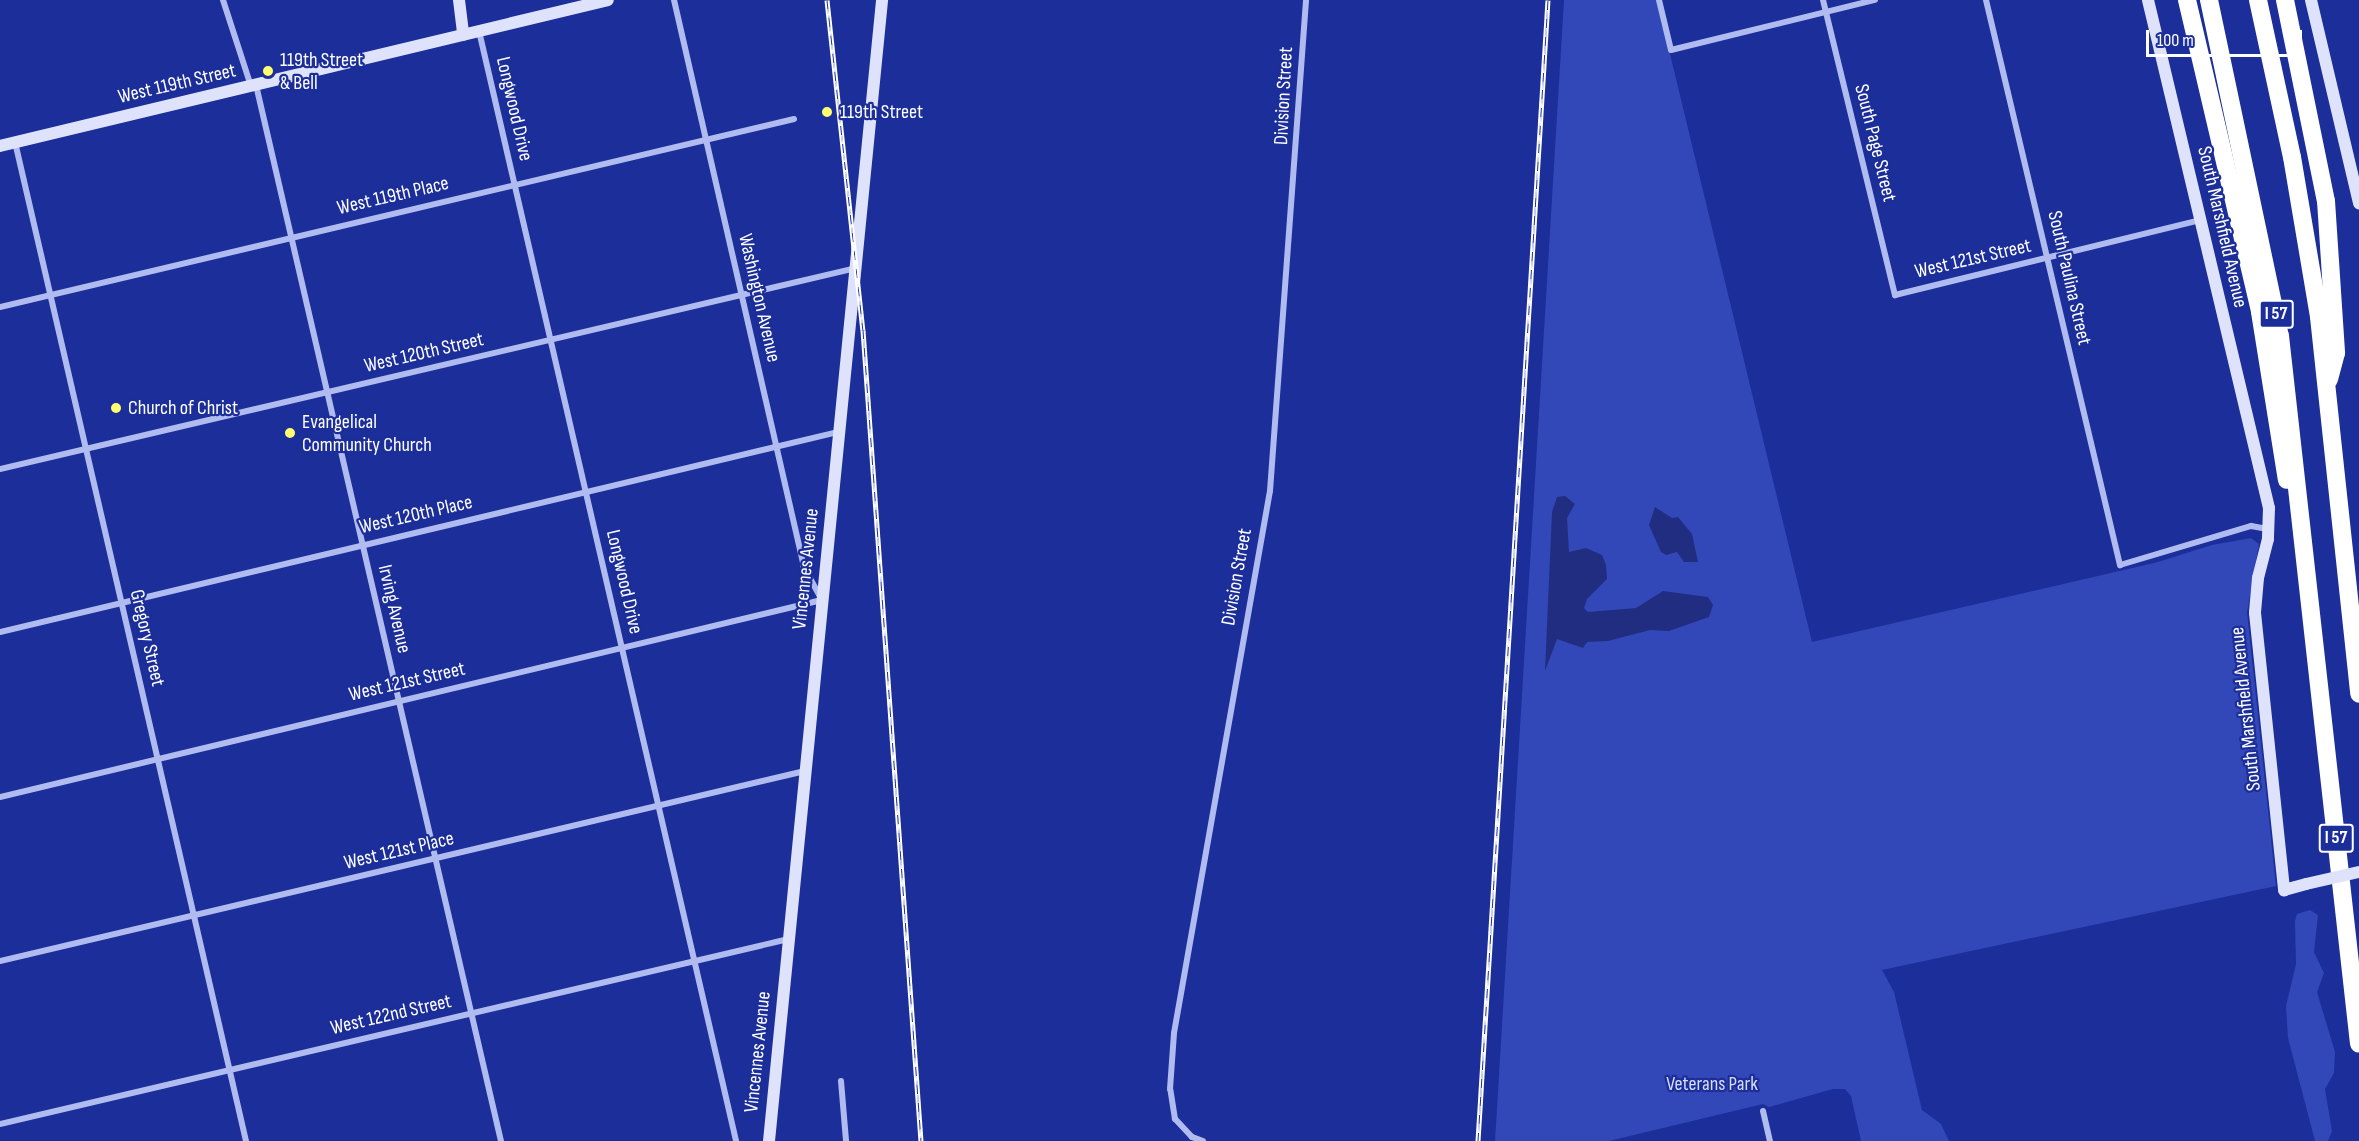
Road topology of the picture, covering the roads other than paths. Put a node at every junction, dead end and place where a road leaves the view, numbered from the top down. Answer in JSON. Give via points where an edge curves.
{"nodes":[{"id":1,"x":223,"y":0,"type":"edge"},
{"id":2,"x":459,"y":0,"type":"edge"},
{"id":3,"x":608,"y":0,"type":"edge"},
{"id":4,"x":674,"y":0,"type":"edge"},
{"id":5,"x":882,"y":0,"type":"edge"},
{"id":6,"x":1306,"y":0,"type":"edge"},
{"id":7,"x":1659,"y":0,"type":"edge"},
{"id":8,"x":1823,"y":0,"type":"edge"},
{"id":9,"x":1875,"y":0,"type":"edge"},
{"id":10,"x":1986,"y":0,"type":"edge"},
{"id":11,"x":2148,"y":0,"type":"edge"},
{"id":12,"x":2187,"y":0,"type":"edge"},
{"id":13,"x":2209,"y":0,"type":"edge"},
{"id":14,"x":2258,"y":0,"type":"edge"},
{"id":15,"x":2285,"y":0,"type":"edge"},
{"id":16,"x":2311,"y":0,"type":"edge"},
{"id":17,"x":1826,"y":12,"type":"junction"},
{"id":18,"x":479,"y":31,"type":"junction"},
{"id":19,"x":463,"y":35,"type":"junction"},
{"id":20,"x":253,"y":85,"type":"junction"},
{"id":21,"x":794,"y":119,"type":"dead end"},
{"id":22,"x":705,"y":139,"type":"junction"},
{"id":23,"x":15,"y":142,"type":"junction"},
{"id":24,"x":0,"y":146,"type":"edge"},
{"id":25,"x":515,"y":184,"type":"junction"},
{"id":26,"x":2359,"y":203,"type":"edge"},
{"id":27,"x":2200,"y":220,"type":"junction"},
{"id":28,"x":291,"y":238,"type":"junction"},
{"id":29,"x":2047,"y":259,"type":"junction"},
{"id":30,"x":856,"y":268,"type":"junction"},
{"id":31,"x":51,"y":295,"type":"junction"},
{"id":32,"x":742,"y":295,"type":"junction"},
{"id":33,"x":1894,"y":295,"type":"joint"},
{"id":34,"x":0,"y":307,"type":"edge"},
{"id":35,"x":550,"y":340,"type":"junction"},
{"id":36,"x":2326,"y":389,"type":"junction"},
{"id":37,"x":327,"y":393,"type":"junction"},
{"id":38,"x":839,"y":432,"type":"junction"},
{"id":39,"x":776,"y":447,"type":"junction"},
{"id":40,"x":86,"y":449,"type":"junction"},
{"id":41,"x":0,"y":469,"type":"edge"},
{"id":42,"x":586,"y":492,"type":"junction"},
{"id":43,"x":2269,"y":530,"type":"junction"},
{"id":44,"x":363,"y":545,"type":"junction"},
{"id":45,"x":822,"y":600,"type":"junction"},
{"id":46,"x":121,"y":602,"type":"junction"},
{"id":47,"x":0,"y":632,"type":"edge"},
{"id":48,"x":2313,"y":632,"type":"junction"},
{"id":49,"x":622,"y":648,"type":"junction"},
{"id":50,"x":2359,"y":694,"type":"edge"},
{"id":51,"x":399,"y":701,"type":"junction"},
{"id":52,"x":158,"y":759,"type":"junction"},
{"id":53,"x":805,"y":771,"type":"junction"},
{"id":54,"x":0,"y":797,"type":"edge"},
{"id":55,"x":658,"y":806,"type":"junction"},
{"id":56,"x":435,"y":859,"type":"junction"},
{"id":57,"x":2359,"y":872,"type":"edge"},
{"id":58,"x":194,"y":916,"type":"junction"},
{"id":59,"x":789,"y":938,"type":"junction"},
{"id":60,"x":0,"y":961,"type":"edge"},
{"id":61,"x":695,"y":961,"type":"junction"},
{"id":62,"x":471,"y":1013,"type":"junction"},
{"id":63,"x":2359,"y":1044,"type":"edge"},
{"id":64,"x":230,"y":1070,"type":"junction"},
{"id":65,"x":841,"y":1081,"type":"dead end"},
{"id":66,"x":1763,"y":1111,"type":"dead end"},
{"id":67,"x":0,"y":1124,"type":"edge"},
{"id":68,"x":246,"y":1141,"type":"edge"},
{"id":69,"x":501,"y":1141,"type":"edge"},
{"id":70,"x":736,"y":1141,"type":"edge"},
{"id":71,"x":769,"y":1141,"type":"edge"},
{"id":72,"x":846,"y":1141,"type":"edge"},
{"id":73,"x":1203,"y":1141,"type":"edge"},
{"id":74,"x":1770,"y":1141,"type":"edge"}],
"edges":[{"from":1,"to":20,"type":"street","name":"Irving Avenue"},
{"from":2,"to":19,"type":"main road"},
{"from":3,"to":18,"type":"main road","name":"West 119th Street"},
{"from":4,"to":22,"type":"street","name":"Washington Avenue"},
{"from":5,"to":30,"type":"main road","name":"Vincennes Avenue"},
{"from":6,"to":73,"type":"street","name":"Division Street","via":[[1270,491],[1173,1033],[1170,1089],[1175,1119],[1192,1137]]},
{"from":7,"to":17,"type":"street","via":[[1671,50]]},
{"from":8,"to":17,"type":"street","name":"South Page Street"},
{"from":9,"to":17,"type":"street"},
{"from":10,"to":29,"type":"street","name":"South Paulina Street"},
{"from":11,"to":27,"type":"main road","name":"South Marshfield Avenue"},
{"from":12,"to":48,"type":"highway","via":[[2260,312]]},
{"from":13,"to":48,"type":"highway","number":"I 57","via":[[2280,336]]},
{"from":14,"to":36,"type":"highway","number":"I 57","via":[[2304,224]]},
{"from":15,"to":36,"type":"highway","via":[[2326,201],[2336,353]]},
{"from":16,"to":26,"type":"main road"},
{"from":17,"to":33,"type":"street","name":"South Page Street"},
{"from":18,"to":19,"type":"main road","name":"West 119th Street"},
{"from":18,"to":25,"type":"street","name":"Longwood Drive"},
{"from":19,"to":20,"type":"main road","name":"West 119th Street"},
{"from":20,"to":23,"type":"main road","name":"West 119th Street"},
{"from":20,"to":28,"type":"street","name":"Irving Avenue"},
{"from":21,"to":22,"type":"street","name":"West 119th Place"},
{"from":22,"to":25,"type":"street","name":"West 119th Place"},
{"from":22,"to":32,"type":"street","name":"Washington Avenue"},
{"from":23,"to":24,"type":"main road","name":"West 119th Street"},
{"from":23,"to":31,"type":"street","name":"Gregory Street"},
{"from":25,"to":28,"type":"street","name":"West 119th Place"},
{"from":25,"to":35,"type":"street","name":"Longwood Drive"},
{"from":27,"to":29,"type":"street","name":"West 121st Street"},
{"from":27,"to":43,"type":"main road","name":"South Marshfield Avenue","via":[[2265,490]]},
{"from":28,"to":31,"type":"street","name":"West 119th Place"},
{"from":28,"to":37,"type":"street","name":"Irving Avenue"},
{"from":29,"to":33,"type":"street","name":"West 121st Street"},
{"from":29,"to":43,"type":"street","name":"South Paulina Street","via":[[2120,565],[2251,526]]},
{"from":30,"to":32,"type":"street","name":"West 120th Street"},
{"from":30,"to":38,"type":"main road","name":"Vincennes Avenue"},
{"from":31,"to":34,"type":"street","name":"West 119th Place"},
{"from":31,"to":40,"type":"street","name":"Gregory Street"},
{"from":32,"to":35,"type":"street","name":"West 120th Street"},
{"from":32,"to":39,"type":"street","name":"Washington Avenue"},
{"from":35,"to":37,"type":"street","name":"West 120th Street"},
{"from":35,"to":42,"type":"street","name":"Longwood Drive"},
{"from":36,"to":50,"type":"highway","number":"I 57"},
{"from":37,"to":40,"type":"street","name":"West 120th Street"},
{"from":37,"to":44,"type":"street","name":"Irving Avenue"},
{"from":38,"to":39,"type":"street","name":"West 120th Place"},
{"from":38,"to":45,"type":"main road","name":"Vincennes Avenue"},
{"from":39,"to":42,"type":"street","name":"West 120th Place"},
{"from":39,"to":45,"type":"street","name":"Washington Avenue","via":[[804,567]]},
{"from":40,"to":41,"type":"street","name":"West 120th Street"},
{"from":40,"to":46,"type":"street","name":"Gregory Street"},
{"from":42,"to":44,"type":"street","name":"West 120th Place"},
{"from":42,"to":49,"type":"street","name":"Longwood Drive"},
{"from":43,"to":57,"type":"main road","name":"South Marshfield Avenue","bridge":true,"via":[[2255,613],[2284,890]]},
{"from":44,"to":46,"type":"street","name":"West 120th Place"},
{"from":44,"to":51,"type":"street","name":"Irving Avenue"},
{"from":45,"to":49,"type":"street","name":"West 121st Street"},
{"from":45,"to":53,"type":"main road","name":"Vincennes Avenue"},
{"from":46,"to":47,"type":"street","name":"West 120th Place"},
{"from":46,"to":52,"type":"street","name":"Gregory Street"},
{"from":48,"to":63,"type":"highway","number":"I 57"},
{"from":49,"to":51,"type":"street","name":"West 121st Street"},
{"from":49,"to":55,"type":"street","name":"Longwood Drive"},
{"from":51,"to":52,"type":"street","name":"West 121st Street"},
{"from":51,"to":56,"type":"street","name":"Irving Avenue"},
{"from":52,"to":54,"type":"street","name":"West 121st Street"},
{"from":52,"to":58,"type":"street","name":"Gregory Street"},
{"from":53,"to":55,"type":"street","name":"West 121st Place"},
{"from":53,"to":59,"type":"main road","name":"Vincennes Avenue"},
{"from":55,"to":56,"type":"street","name":"West 121st Place"},
{"from":55,"to":61,"type":"street","name":"Longwood Drive"},
{"from":56,"to":58,"type":"street","name":"West 121st Place"},
{"from":56,"to":62,"type":"street","name":"Irving Avenue"},
{"from":58,"to":60,"type":"street","name":"West 121st Place"},
{"from":58,"to":64,"type":"street","name":"Gregory Street"},
{"from":59,"to":61,"type":"street","name":"West 122nd Street"},
{"from":59,"to":71,"type":"main road","name":"Vincennes Avenue"},
{"from":61,"to":62,"type":"street","name":"West 122nd Street"},
{"from":61,"to":70,"type":"street","name":"Longwood Drive"},
{"from":62,"to":64,"type":"street","name":"West 122nd Street"},
{"from":62,"to":69,"type":"street","name":"Irving Avenue"},
{"from":64,"to":67,"type":"street","name":"West 122nd Street"},
{"from":64,"to":68,"type":"street","name":"Gregory Street"},
{"from":65,"to":72,"type":"street"},
{"from":66,"to":74,"type":"street"}]}
